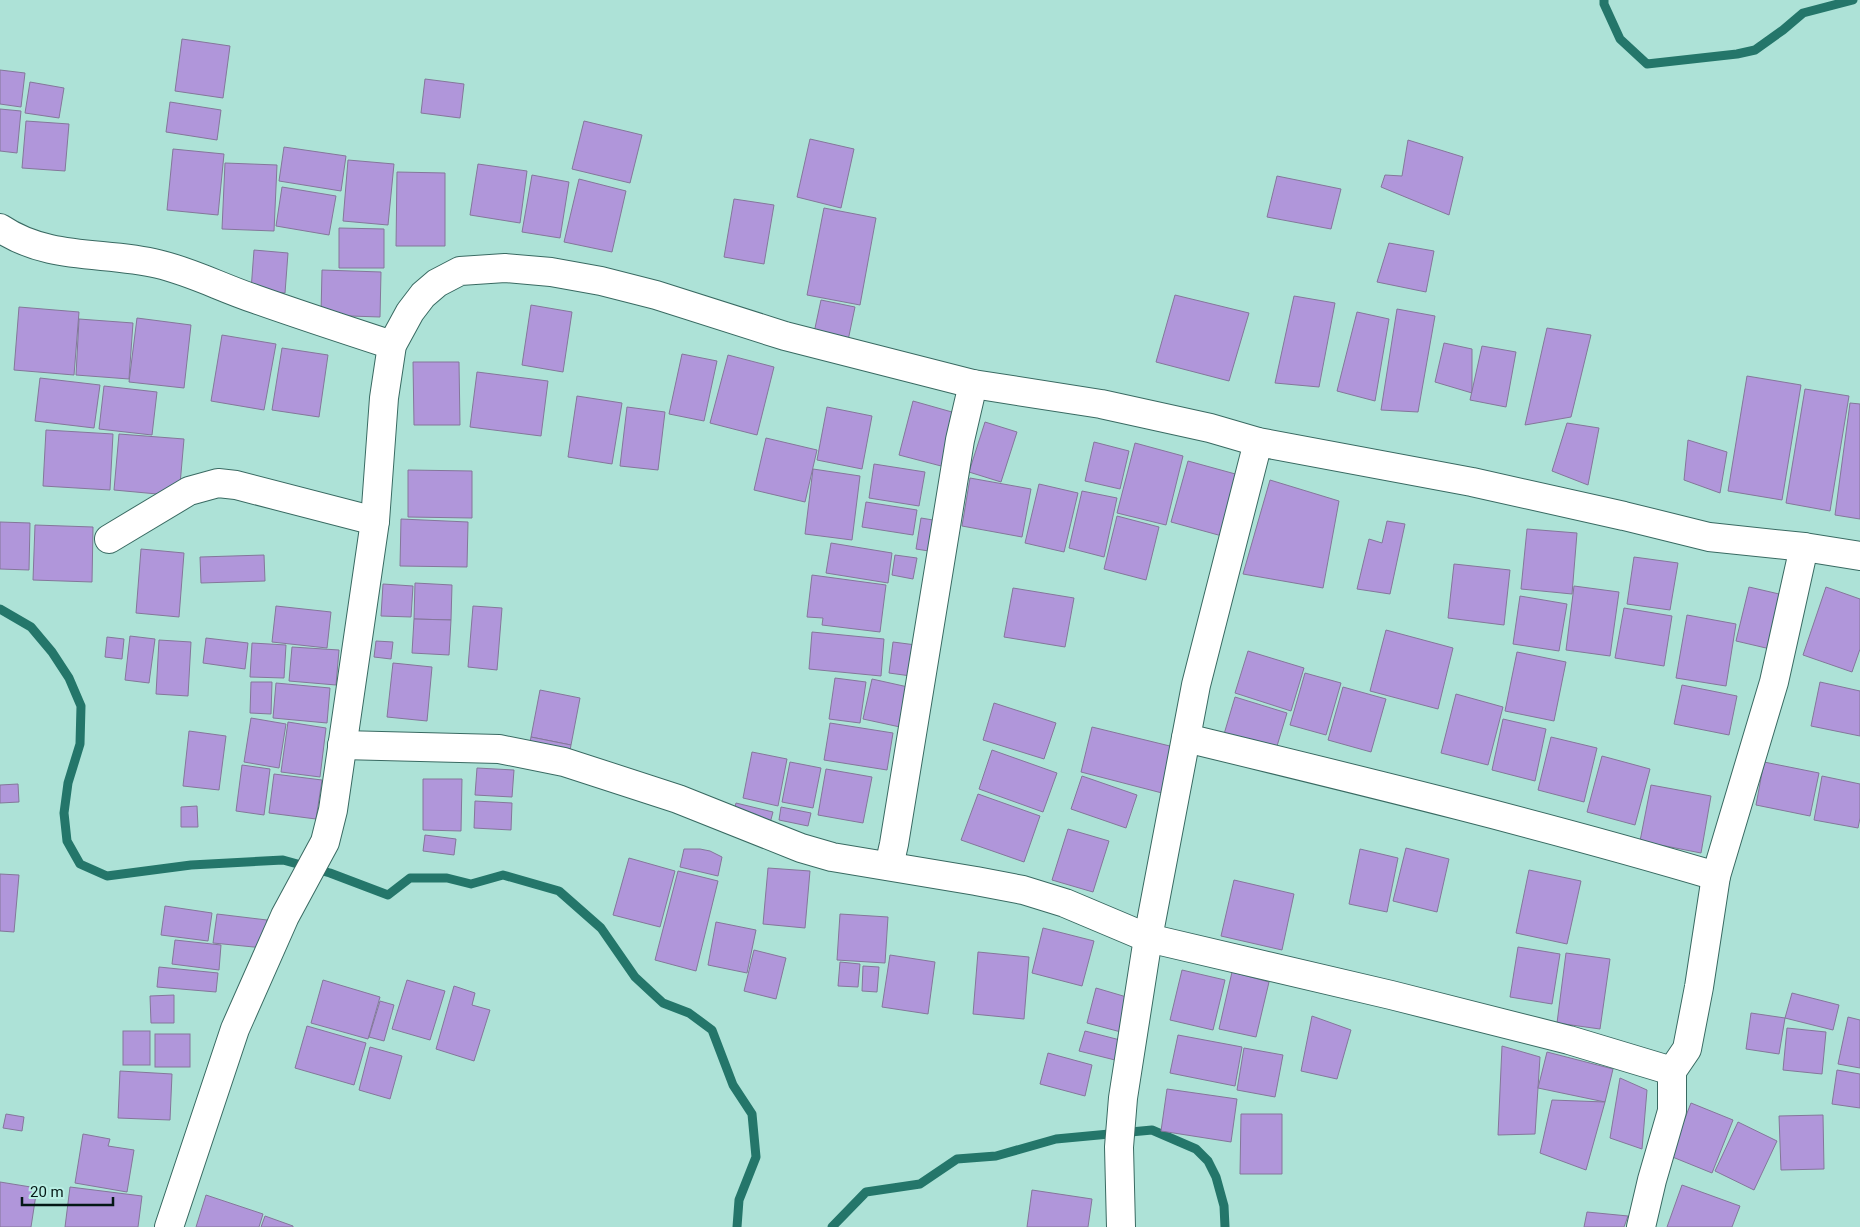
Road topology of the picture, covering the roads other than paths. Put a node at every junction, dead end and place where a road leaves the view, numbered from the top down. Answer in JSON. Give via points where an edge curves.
{"nodes":[{"id":1,"x":0,"y":228,"type":"edge"},
{"id":2,"x":392,"y":345,"type":"junction"},
{"id":3,"x":973,"y":384,"type":"junction"},
{"id":4,"x":1258,"y":442,"type":"junction"},
{"id":5,"x":375,"y":521,"type":"junction"},
{"id":6,"x":109,"y":539,"type":"dead end"},
{"id":7,"x":1804,"y":547,"type":"junction"},
{"id":8,"x":1860,"y":556,"type":"edge"},
{"id":9,"x":1186,"y":738,"type":"junction"},
{"id":10,"x":342,"y":745,"type":"junction"},
{"id":11,"x":889,"y":866,"type":"junction"},
{"id":12,"x":1716,"y":876,"type":"junction"},
{"id":13,"x":1148,"y":938,"type":"junction"},
{"id":14,"x":1672,"y":1071,"type":"junction"},
{"id":15,"x":169,"y":1227,"type":"edge"},
{"id":16,"x":1121,"y":1227,"type":"edge"},
{"id":17,"x":1641,"y":1227,"type":"edge"}],
"edges":[{"from":1,"to":2,"type":"street","via":[[30,244],[62,252],[157,264],[179,270]]},
{"from":2,"to":3,"type":"street","via":[[410,312],[436,282],[460,271],[505,268],[601,281],[785,336]]},
{"from":2,"to":5,"type":"street","via":[[384,398]]},
{"from":3,"to":4,"type":"street","via":[[1101,404]]},
{"from":3,"to":11,"type":"street","via":[[957,459]]},
{"from":4,"to":7,"type":"street","via":[[1472,482],[1710,538]]},
{"from":4,"to":9,"type":"street","via":[[1196,685]]},
{"from":5,"to":6,"type":"street","via":[[218,483],[189,491]]},
{"from":5,"to":10,"type":"street"},
{"from":7,"to":8,"type":"street"},
{"from":7,"to":12,"type":"street","via":[[1774,682]]},
{"from":9,"to":12,"type":"street","via":[[1433,798]]},
{"from":9,"to":13,"type":"street"},
{"from":10,"to":11,"type":"street","via":[[444,746],[523,752],[600,772],[801,848],[856,862]]},
{"from":10,"to":15,"type":"street","via":[[325,842],[264,960],[235,1029]]},
{"from":11,"to":13,"type":"street","via":[[1023,890]]},
{"from":12,"to":14,"type":"street","via":[[1688,1049]]},
{"from":13,"to":14,"type":"street","via":[[1569,1040]]},
{"from":13,"to":16,"type":"street","via":[[1119,1146]]},
{"from":14,"to":17,"type":"street","via":[[1672,1111]]}]}
